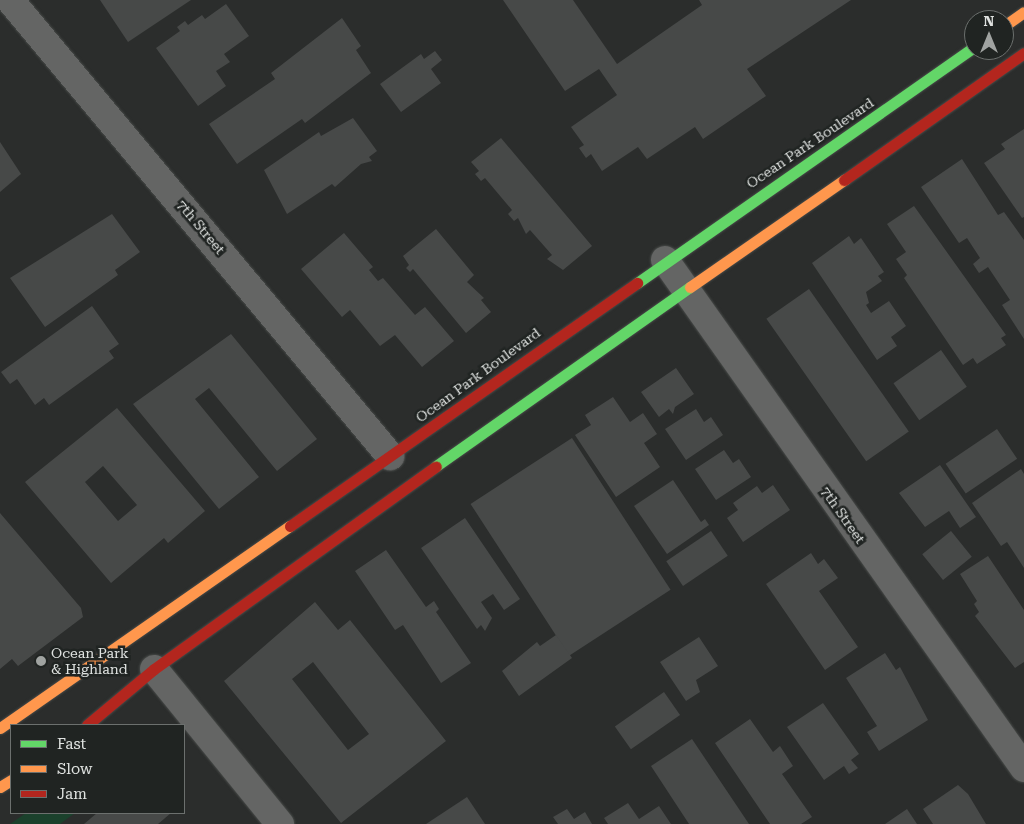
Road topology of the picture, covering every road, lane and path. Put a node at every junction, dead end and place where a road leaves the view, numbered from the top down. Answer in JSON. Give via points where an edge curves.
{"nodes":[{"id":1,"x":10,"y":0,"type":"edge"},
{"id":2,"x":1024,"y":53,"type":"edge"},
{"id":3,"x":964,"y":54,"type":"edge"},
{"id":4,"x":665,"y":260,"type":"junction"},
{"id":5,"x":685,"y":288,"type":"junction"},
{"id":6,"x":393,"y":462,"type":"junction"},
{"id":7,"x":303,"y":546,"type":"dead end"},
{"id":8,"x":253,"y":554,"type":"junction"},
{"id":9,"x":278,"y":577,"type":"junction"},
{"id":10,"x":224,"y":589,"type":"dead end"},
{"id":11,"x":152,"y":662,"type":"junction"},
{"id":12,"x":88,"y":724,"type":"edge"},
{"id":13,"x":0,"y":728,"type":"edge"},
{"id":14,"x":1024,"y":768,"type":"edge"},
{"id":15,"x":280,"y":824,"type":"edge"}],
"edges":[{"from":1,"to":6,"type":"street","name":"7th Street"},
{"from":2,"to":5,"type":"street"},
{"from":3,"to":4,"type":"street","name":"Ocean Park Boulevard"},
{"from":4,"to":5,"type":"street","name":"7th Street"},
{"from":4,"to":6,"type":"street","name":"Ocean Park Boulevard"},
{"from":5,"to":9,"type":"street"},
{"from":5,"to":14,"type":"street","name":"7th Street"},
{"from":6,"to":8,"type":"street","name":"Ocean Park Boulevard"},
{"from":7,"to":9,"type":"street"},
{"from":8,"to":10,"type":"street"},
{"from":8,"to":13,"type":"street","name":"Ocean Park Boulevard"},
{"from":9,"to":11,"type":"street"},
{"from":11,"to":12,"type":"street"},
{"from":11,"to":15,"type":"street"}]}
